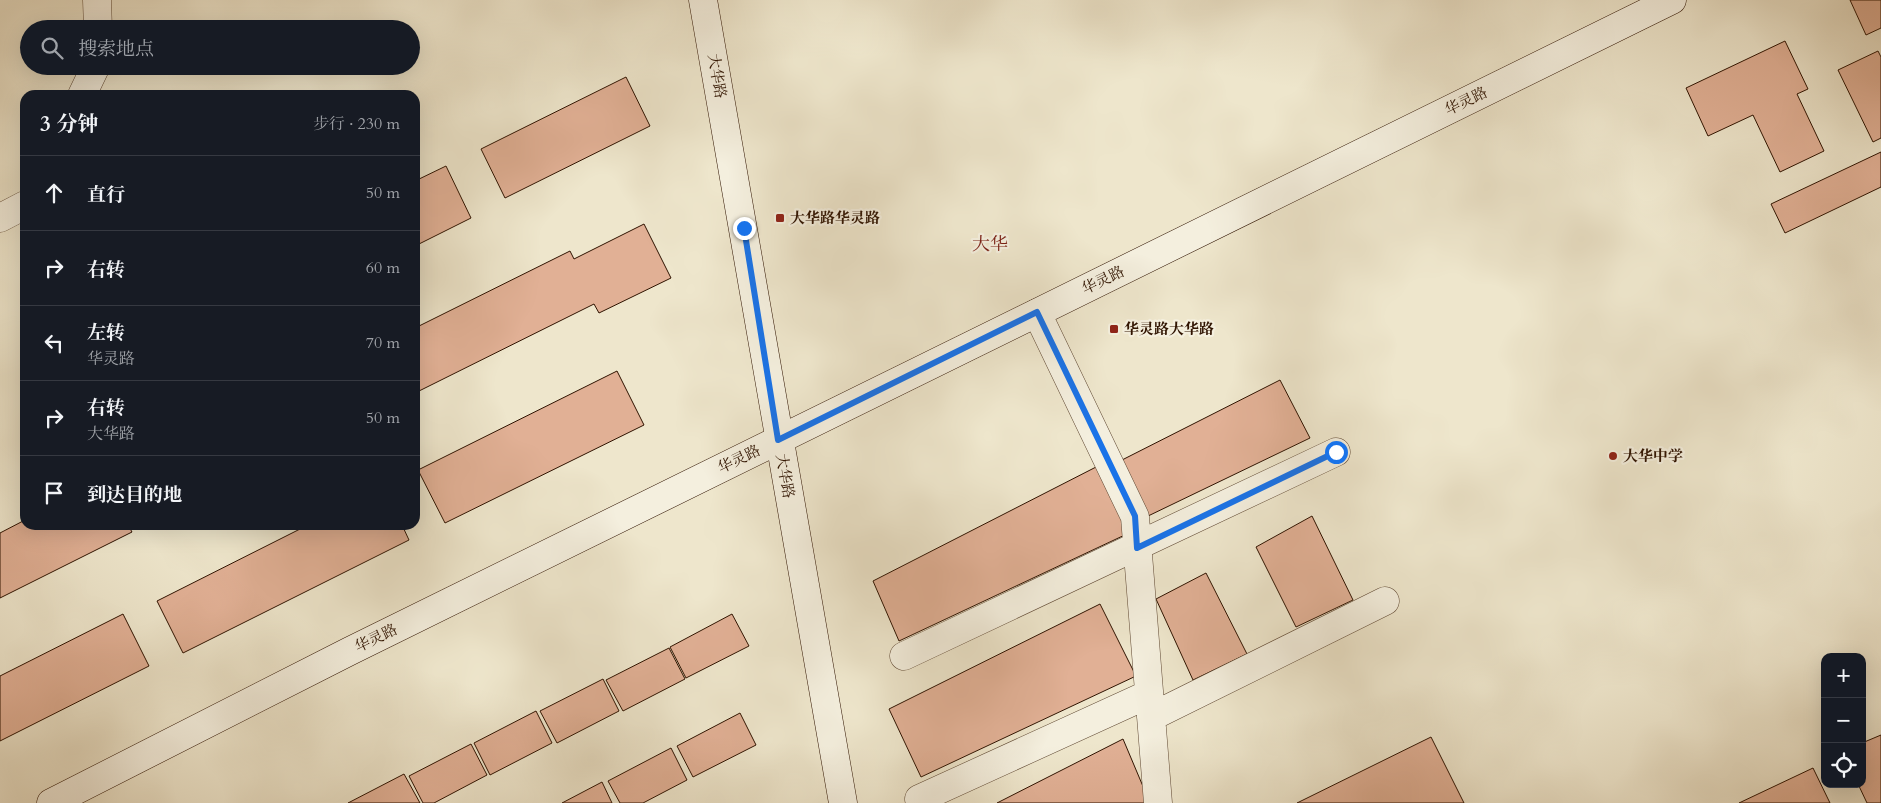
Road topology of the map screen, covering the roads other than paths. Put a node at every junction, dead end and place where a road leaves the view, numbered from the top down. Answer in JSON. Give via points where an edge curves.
{"nodes":[{"id":1,"x":96,"y":0,"type":"edge"},
{"id":2,"x":703,"y":0,"type":"edge"},
{"id":3,"x":1672,"y":0,"type":"edge"},
{"id":4,"x":97,"y":20,"type":"edge"},
{"id":5,"x":92,"y":75,"type":"edge"},
{"id":6,"x":84,"y":90,"type":"edge"},
{"id":7,"x":20,"y":208,"type":"edge"},
{"id":8,"x":0,"y":218,"type":"edge"},
{"id":9,"x":1037,"y":312,"type":"junction"},
{"id":10,"x":778,"y":440,"type":"junction"},
{"id":11,"x":1336,"y":452,"type":"dead end"},
{"id":12,"x":1137,"y":548,"type":"junction"},
{"id":13,"x":1385,"y":601,"type":"dead end"},
{"id":14,"x":904,"y":656,"type":"dead end"},
{"id":15,"x":1150,"y":705,"type":"junction"},
{"id":16,"x":919,"y":799,"type":"dead end"},
{"id":17,"x":51,"y":803,"type":"edge"},
{"id":18,"x":843,"y":803,"type":"edge"},
{"id":19,"x":1158,"y":803,"type":"edge"}],
"edges":[{"from":1,"to":4,"type":"street"},
{"from":2,"to":10,"type":"street","name":"大华路"},
{"from":3,"to":9,"type":"street","name":"华灵路"},
{"from":5,"to":6,"type":"street"},
{"from":7,"to":8,"type":"street"},
{"from":9,"to":10,"type":"street","name":"华灵路"},
{"from":9,"to":12,"type":"street","via":[[1135,516]]},
{"from":10,"to":17,"type":"street","name":"华灵路","via":[[350,650]]},
{"from":10,"to":18,"type":"street","name":"大华路"},
{"from":11,"to":12,"type":"street"},
{"from":12,"to":14,"type":"street"},
{"from":12,"to":15,"type":"street"},
{"from":13,"to":15,"type":"street"},
{"from":15,"to":16,"type":"street"},
{"from":15,"to":19,"type":"street"}]}
